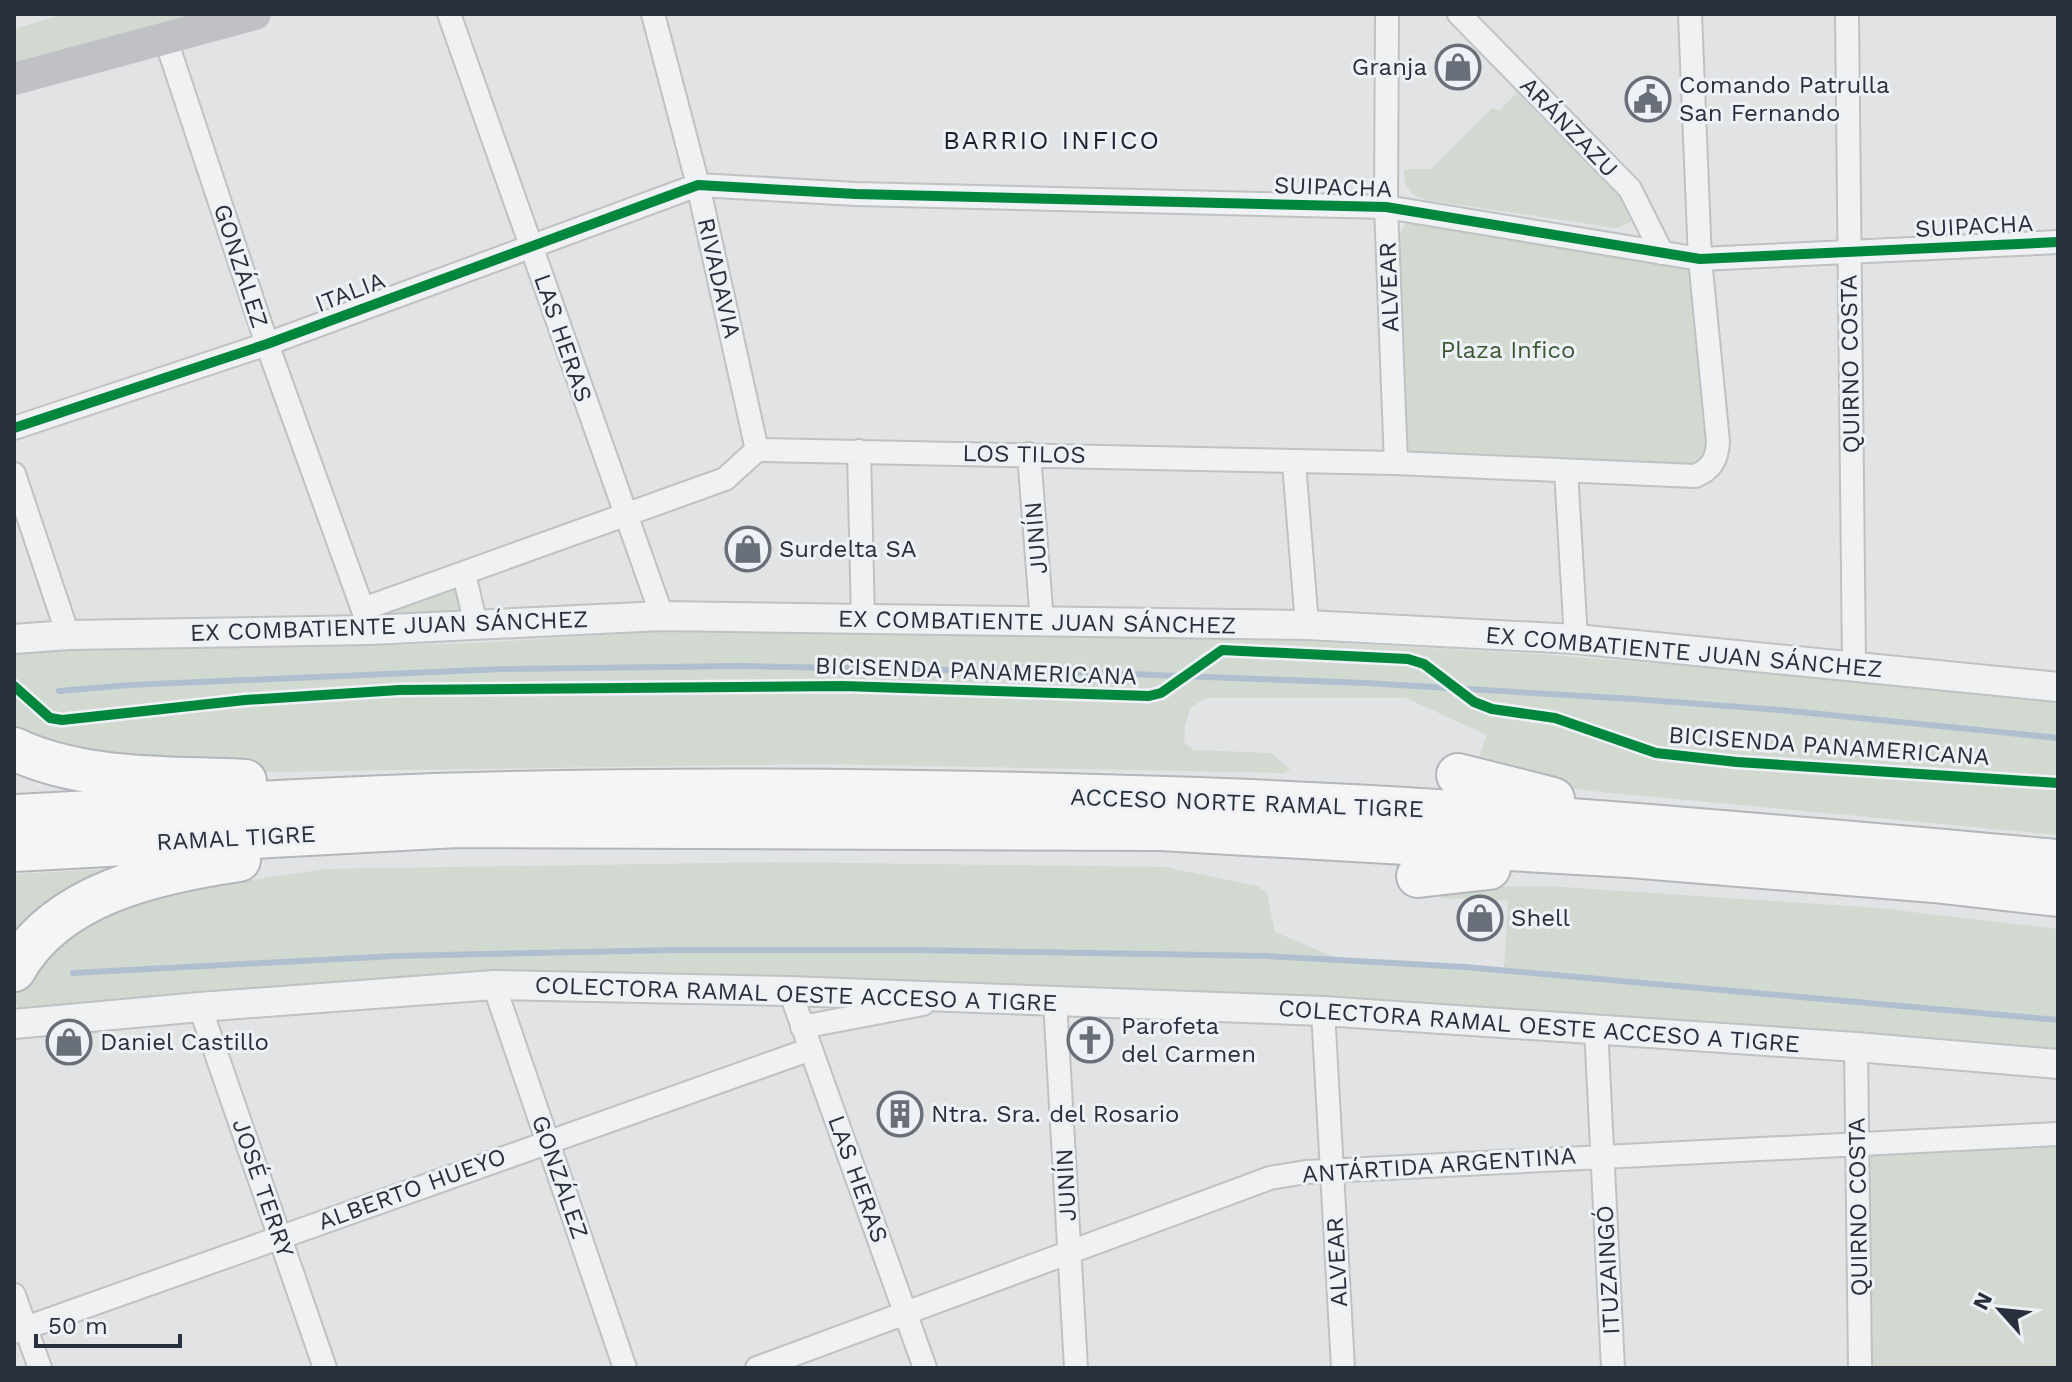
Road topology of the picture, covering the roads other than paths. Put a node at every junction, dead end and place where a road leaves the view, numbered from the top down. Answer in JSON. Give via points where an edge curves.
{"nodes":[{"id":1,"x":255,"y":14,"type":"edge"},
{"id":2,"x":449,"y":14,"type":"edge"},
{"id":3,"x":653,"y":14,"type":"edge"},
{"id":4,"x":1387,"y":14,"type":"edge"},
{"id":5,"x":1459,"y":14,"type":"edge"},
{"id":6,"x":1690,"y":14,"type":"edge"},
{"id":7,"x":1847,"y":14,"type":"edge"},
{"id":8,"x":165,"y":37,"type":"junction"},
{"id":9,"x":14,"y":79,"type":"edge"},
{"id":10,"x":698,"y":185,"type":"junction"},
{"id":11,"x":1386,"y":207,"type":"junction"},
{"id":12,"x":2058,"y":242,"type":"edge"},
{"id":13,"x":530,"y":245,"type":"junction"},
{"id":14,"x":1848,"y":252,"type":"junction"},
{"id":15,"x":1662,"y":253,"type":"junction"},
{"id":16,"x":1700,"y":259,"type":"junction"},
{"id":17,"x":267,"y":344,"type":"junction"},
{"id":18,"x":14,"y":428,"type":"edge"},
{"id":19,"x":757,"y":450,"type":"junction"},
{"id":20,"x":859,"y":451,"type":"junction"},
{"id":21,"x":1029,"y":454,"type":"junction"},
{"id":22,"x":1294,"y":463,"type":"junction"},
{"id":23,"x":1396,"y":463,"type":"junction"},
{"id":24,"x":1566,"y":471,"type":"junction"},
{"id":25,"x":14,"y":474,"type":"edge"},
{"id":26,"x":626,"y":517,"type":"junction"},
{"id":27,"x":464,"y":574,"type":"junction"},
{"id":28,"x":662,"y":616,"type":"junction"},
{"id":29,"x":863,"y":619,"type":"junction"},
{"id":30,"x":366,"y":620,"type":"junction"},
{"id":31,"x":1042,"y":622,"type":"junction"},
{"id":32,"x":476,"y":625,"type":"junction"},
{"id":33,"x":1307,"y":625,"type":"junction"},
{"id":34,"x":68,"y":635,"type":"junction"},
{"id":35,"x":14,"y":639,"type":"edge"},
{"id":36,"x":1576,"y":639,"type":"junction"},
{"id":37,"x":1854,"y":667,"type":"junction"},
{"id":38,"x":2058,"y":687,"type":"edge"},
{"id":39,"x":14,"y":749,"type":"edge"},
{"id":40,"x":1458,"y":775,"type":"dead end"},
{"id":41,"x":1293,"y":782,"type":"dead end"},
{"id":42,"x":1168,"y":798,"type":"junction"},
{"id":43,"x":446,"y":811,"type":"junction"},
{"id":44,"x":14,"y":816,"type":"edge"},
{"id":45,"x":1671,"y":827,"type":"junction"},
{"id":46,"x":921,"y":828,"type":"junction"},
{"id":47,"x":1214,"y":847,"type":"dead end"},
{"id":48,"x":14,"y":850,"type":"edge"},
{"id":49,"x":1630,"y":856,"type":"junction"},
{"id":50,"x":2058,"y":861,"type":"edge"},
{"id":51,"x":1418,"y":876,"type":"dead end"},
{"id":52,"x":2058,"y":895,"type":"edge"},
{"id":53,"x":14,"y":970,"type":"edge"},
{"id":54,"x":494,"y":985,"type":"junction"},
{"id":55,"x":790,"y":991,"type":"junction"},
{"id":56,"x":950,"y":998,"type":"junction"},
{"id":57,"x":1055,"y":1001,"type":"junction"},
{"id":58,"x":200,"y":1007,"type":"junction"},
{"id":59,"x":1323,"y":1011,"type":"junction"},
{"id":60,"x":14,"y":1024,"type":"edge"},
{"id":61,"x":802,"y":1027,"type":"junction"},
{"id":62,"x":1596,"y":1028,"type":"junction"},
{"id":63,"x":1856,"y":1047,"type":"junction"},
{"id":64,"x":811,"y":1049,"type":"junction"},
{"id":65,"x":2058,"y":1064,"type":"edge"},
{"id":66,"x":2058,"y":1134,"type":"edge"},
{"id":67,"x":548,"y":1141,"type":"junction"},
{"id":68,"x":1857,"y":1144,"type":"junction"},
{"id":69,"x":1602,"y":1155,"type":"junction"},
{"id":70,"x":1332,"y":1170,"type":"junction"},
{"id":71,"x":279,"y":1236,"type":"junction"},
{"id":72,"x":1070,"y":1254,"type":"junction"},
{"id":73,"x":14,"y":1295,"type":"edge"},
{"id":74,"x":906,"y":1315,"type":"junction"},
{"id":75,"x":20,"y":1330,"type":"edge"},
{"id":76,"x":40,"y":1368,"type":"edge"},
{"id":77,"x":325,"y":1368,"type":"edge"},
{"id":78,"x":625,"y":1368,"type":"edge"},
{"id":79,"x":757,"y":1368,"type":"edge"},
{"id":80,"x":925,"y":1368,"type":"edge"},
{"id":81,"x":1076,"y":1368,"type":"edge"},
{"id":82,"x":1343,"y":1368,"type":"edge"},
{"id":83,"x":1613,"y":1368,"type":"edge"},
{"id":84,"x":1860,"y":1368,"type":"edge"}],
"edges":[{"from":1,"to":8,"type":"main road"},
{"from":2,"to":13,"type":"street","name":"LAS HERAS"},
{"from":3,"to":10,"type":"street","name":"RIVADAVIA"},
{"from":4,"to":11,"type":"street","name":"ALVEAR"},
{"from":5,"to":15,"type":"street","name":"ARÁNZAZU","via":[[1630,189]]},
{"from":6,"to":16,"type":"street"},
{"from":7,"to":14,"type":"street","name":"QUIRNO COSTA"},
{"from":8,"to":9,"type":"main road"},
{"from":8,"to":17,"type":"street","name":"GONZÁLEZ"},
{"from":10,"to":11,"type":"street","name":"SUIPACHA"},
{"from":10,"to":13,"type":"street","name":"ITALIA"},
{"from":10,"to":19,"type":"street","name":"RIVADAVIA"},
{"from":11,"to":15,"type":"street","name":"SUIPACHA"},
{"from":11,"to":23,"type":"street","name":"ALVEAR"},
{"from":12,"to":14,"type":"street","name":"SUIPACHA"},
{"from":13,"to":17,"type":"street","name":"ITALIA"},
{"from":13,"to":26,"type":"street","name":"LAS HERAS"},
{"from":14,"to":16,"type":"street","name":"SUIPACHA"},
{"from":14,"to":37,"type":"street","name":"QUIRNO COSTA"},
{"from":15,"to":16,"type":"street","name":"SUIPACHA"},
{"from":16,"to":24,"type":"street","name":"LOS TILOS","via":[[1718,442],[1715,462],[1695,476]]},
{"from":17,"to":18,"type":"street","name":"ITALIA"},
{"from":17,"to":30,"type":"street","name":"GONZÁLEZ"},
{"from":19,"to":20,"type":"street","name":"LOS TILOS"},
{"from":19,"to":26,"type":"street","via":[[725,479]]},
{"from":20,"to":21,"type":"street","name":"LOS TILOS"},
{"from":20,"to":29,"type":"street"},
{"from":21,"to":22,"type":"street","name":"LOS TILOS"},
{"from":21,"to":31,"type":"street","name":"JUNÍN"},
{"from":22,"to":23,"type":"street","name":"LOS TILOS"},
{"from":22,"to":33,"type":"street"},
{"from":23,"to":24,"type":"street","name":"LOS TILOS"},
{"from":24,"to":36,"type":"street"},
{"from":25,"to":34,"type":"street"},
{"from":26,"to":27,"type":"street"},
{"from":26,"to":28,"type":"street","name":"LAS HERAS"},
{"from":27,"to":30,"type":"street"},
{"from":27,"to":32,"type":"street"},
{"from":28,"to":29,"type":"street","name":"EX COMBATIENTE JUAN SÁNCHEZ"},
{"from":28,"to":32,"type":"street","name":"EX COMBATIENTE JUAN SÁNCHEZ"},
{"from":29,"to":31,"type":"street","name":"EX COMBATIENTE JUAN SÁNCHEZ"},
{"from":30,"to":32,"type":"street","name":"EX COMBATIENTE JUAN SÁNCHEZ"},
{"from":30,"to":34,"type":"street","name":"EX COMBATIENTE JUAN SÁNCHEZ"},
{"from":31,"to":33,"type":"street","name":"EX COMBATIENTE JUAN SÁNCHEZ"},
{"from":33,"to":36,"type":"street","name":"EX COMBATIENTE JUAN SÁNCHEZ"},
{"from":34,"to":35,"type":"street","name":"EX COMBATIENTE JUAN SÁNCHEZ"},
{"from":36,"to":37,"type":"street","name":"EX COMBATIENTE JUAN SÁNCHEZ"},
{"from":37,"to":38,"type":"street","name":"EX COMBATIENTE JUAN SÁNCHEZ"},
{"from":39,"to":43,"type":"highway","via":[[56,765],[111,774]]},
{"from":40,"to":45,"type":"highway"},
{"from":41,"to":42,"type":"highway"},
{"from":42,"to":43,"type":"highway","name":"ACCESO NORTE RAMAL TIGRE","via":[[890,792]]},
{"from":42,"to":45,"type":"highway","name":"ACCESO NORTE RAMAL TIGRE"},
{"from":43,"to":44,"type":"highway","name":"RAMAL TIGRE"},
{"from":43,"to":46,"type":"highway","name":"ACCESO NORTE RAMAL TIGRE"},
{"from":43,"to":48,"type":"highway","name":"RAMAL TIGRE"},
{"from":43,"to":53,"type":"highway","via":[[205,865],[108,893],[37,937]]},
{"from":45,"to":50,"type":"highway","name":"ACCESO NORTE RAMAL TIGRE"},
{"from":46,"to":47,"type":"highway"},
{"from":46,"to":49,"type":"highway","name":"ACCESO NORTE RAMAL TIGRE","via":[[1161,829]]},
{"from":49,"to":51,"type":"highway"},
{"from":49,"to":52,"type":"highway","name":"ACCESO NORTE RAMAL TIGRE"},
{"from":54,"to":55,"type":"street","name":"COLECTORA RAMAL OESTE ACCESO A TIGRE"},
{"from":54,"to":58,"type":"street","name":"COLECTORA RAMAL OESTE ACCESO A TIGRE"},
{"from":54,"to":67,"type":"street","name":"GONZÁLEZ"},
{"from":55,"to":56,"type":"street","name":"COLECTORA RAMAL OESTE ACCESO A TIGRE"},
{"from":55,"to":61,"type":"street","name":"LAS HERAS"},
{"from":56,"to":57,"type":"street","name":"COLECTORA RAMAL OESTE ACCESO A TIGRE"},
{"from":56,"to":61,"type":"street"},
{"from":57,"to":59,"type":"street","name":"COLECTORA RAMAL OESTE ACCESO A TIGRE"},
{"from":57,"to":72,"type":"street","name":"JUNÍN"},
{"from":58,"to":60,"type":"street","name":"COLECTORA RAMAL OESTE ACCESO A TIGRE"},
{"from":58,"to":71,"type":"street","name":"JOSÉ TERRY"},
{"from":59,"to":62,"type":"street","name":"COLECTORA RAMAL OESTE ACCESO A TIGRE"},
{"from":59,"to":70,"type":"street","name":"ALVEAR"},
{"from":61,"to":64,"type":"street","name":"LAS HERAS"},
{"from":62,"to":63,"type":"street","name":"COLECTORA RAMAL OESTE ACCESO A TIGRE"},
{"from":62,"to":69,"type":"street","name":"ITUZAINGÓ"},
{"from":63,"to":65,"type":"street","name":"COLECTORA RAMAL OESTE ACCESO A TIGRE"},
{"from":63,"to":68,"type":"street","name":"QUIRNO COSTA"},
{"from":64,"to":67,"type":"street","name":"ALBERTO HUEYO"},
{"from":64,"to":74,"type":"street","name":"LAS HERAS"},
{"from":66,"to":68,"type":"street","name":"ANTÁRTIDA ARGENTINA"},
{"from":67,"to":71,"type":"street","name":"ALBERTO HUEYO"},
{"from":67,"to":78,"type":"street","name":"GONZÁLEZ"},
{"from":68,"to":69,"type":"street","name":"ANTÁRTIDA ARGENTINA"},
{"from":68,"to":84,"type":"street","name":"QUIRNO COSTA"},
{"from":69,"to":70,"type":"street","name":"ANTÁRTIDA ARGENTINA"},
{"from":69,"to":83,"type":"street","name":"ITUZAINGÓ"},
{"from":70,"to":72,"type":"street","name":"ANTÁRTIDA ARGENTINA","via":[[1270,1178]]},
{"from":70,"to":82,"type":"street","name":"ALVEAR"},
{"from":71,"to":75,"type":"street","name":"ALBERTO HUEYO"},
{"from":71,"to":77,"type":"street","name":"JOSÉ TERRY"},
{"from":72,"to":74,"type":"street","name":"ANTÁRTIDA ARGENTINA"},
{"from":72,"to":81,"type":"street","name":"JUNÍN"},
{"from":73,"to":75,"type":"street"},
{"from":74,"to":79,"type":"street","name":"ANTÁRTIDA ARGENTINA"},
{"from":74,"to":80,"type":"street","name":"LAS HERAS"},
{"from":75,"to":76,"type":"street"}]}
